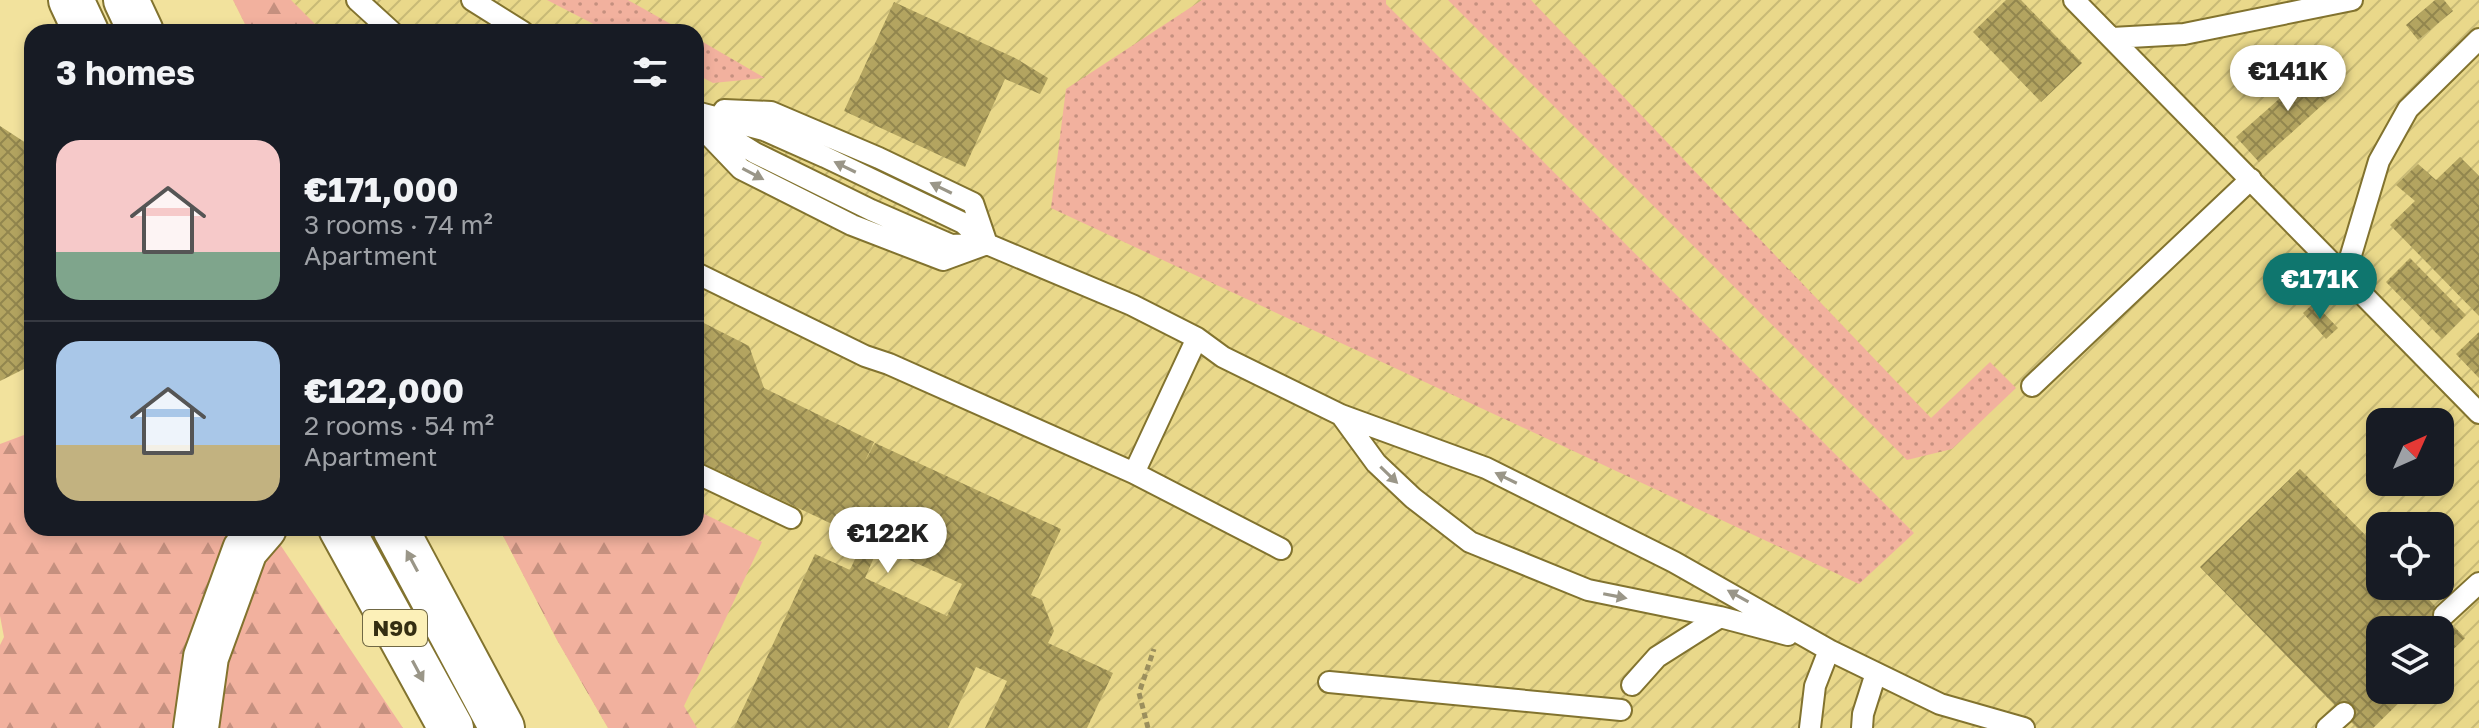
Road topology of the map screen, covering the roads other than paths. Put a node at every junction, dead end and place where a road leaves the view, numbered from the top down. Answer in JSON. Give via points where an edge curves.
{"nodes":[{"id":1,"x":71,"y":0,"type":"edge"},
{"id":2,"x":126,"y":0,"type":"edge"},
{"id":3,"x":357,"y":0,"type":"edge"},
{"id":4,"x":472,"y":0,"type":"edge"},
{"id":5,"x":2074,"y":0,"type":"edge"},
{"id":6,"x":2352,"y":0,"type":"edge"},
{"id":7,"x":82,"y":24,"type":"edge"},
{"id":8,"x":137,"y":24,"type":"edge"},
{"id":9,"x":383,"y":24,"type":"edge"},
{"id":10,"x":510,"y":24,"type":"edge"},
{"id":11,"x":2112,"y":38,"type":"junction"},
{"id":12,"x":2479,"y":39,"type":"edge"},
{"id":13,"x":704,"y":114,"type":"edge"},
{"id":14,"x":704,"y":119,"type":"edge"},
{"id":15,"x":2251,"y":179,"type":"junction"},
{"id":16,"x":987,"y":244,"type":"junction"},
{"id":17,"x":2345,"y":275,"type":"junction"},
{"id":18,"x":704,"y":277,"type":"edge"},
{"id":19,"x":1197,"y":338,"type":"junction"},
{"id":20,"x":2032,"y":386,"type":"dead end"},
{"id":21,"x":2479,"y":413,"type":"edge"},
{"id":22,"x":1341,"y":415,"type":"junction"},
{"id":23,"x":1134,"y":473,"type":"junction"},
{"id":24,"x":704,"y":477,"type":"edge"},
{"id":25,"x":791,"y":518,"type":"dead end"},
{"id":26,"x":257,"y":536,"type":"edge"},
{"id":27,"x":345,"y":536,"type":"edge"},
{"id":28,"x":399,"y":536,"type":"edge"},
{"id":29,"x":1281,"y":549,"type":"dead end"},
{"id":30,"x":2479,"y":583,"type":"edge"},
{"id":31,"x":2444,"y":615,"type":"dead end"},
{"id":32,"x":1720,"y":617,"type":"junction"},
{"id":33,"x":1829,"y":650,"type":"junction"},
{"id":34,"x":1876,"y":673,"type":"junction"},
{"id":35,"x":1329,"y":682,"type":"dead end"},
{"id":36,"x":1632,"y":685,"type":"dead end"},
{"id":37,"x":1621,"y":710,"type":"dead end"},
{"id":38,"x":2344,"y":713,"type":"dead end"},
{"id":39,"x":196,"y":728,"type":"edge"},
{"id":40,"x":451,"y":728,"type":"edge"},
{"id":41,"x":502,"y":728,"type":"edge"},
{"id":42,"x":1810,"y":728,"type":"edge"},
{"id":43,"x":1862,"y":728,"type":"edge"},
{"id":44,"x":2024,"y":728,"type":"edge"},
{"id":45,"x":2327,"y":728,"type":"edge"}],
"edges":[{"from":1,"to":7,"type":"main road"},
{"from":2,"to":8,"type":"main road"},
{"from":3,"to":9,"type":"lane"},
{"from":4,"to":10,"type":"lane"},
{"from":5,"to":11,"type":"lane"},
{"from":6,"to":11,"type":"lane","via":[[2184,34]]},
{"from":11,"to":15,"type":"lane"},
{"from":12,"to":17,"type":"lane","via":[[2408,109],[2379,161]]},
{"from":16,"to":13,"type":"lane","one_way":true,"via":[[973,203],[879,158],[771,112]]},
{"from":14,"to":16,"type":"lane","via":[[755,153],[911,228],[951,245]]},
{"from":15,"to":17,"type":"lane"},
{"from":15,"to":20,"type":"lane"},
{"from":16,"to":19,"type":"lane"},
{"from":17,"to":21,"type":"lane"},
{"from":18,"to":23,"type":"lane","via":[[865,356]]},
{"from":19,"to":22,"type":"lane","via":[[1223,357]]},
{"from":19,"to":23,"type":"lane"},
{"from":22,"to":32,"type":"lane","one_way":true,"via":[[1376,463],[1470,542],[1588,590]]},
{"from":33,"to":22,"type":"lane","one_way":true,"via":[[1674,562],[1486,468]]},
{"from":23,"to":29,"type":"lane"},
{"from":24,"to":25,"type":"lane"},
{"from":26,"to":39,"type":"main road","via":[[245,550],[206,657]]},
{"from":27,"to":40,"type":"main road","number":"N90","one_way":true},
{"from":41,"to":28,"type":"main road","number":"N90","one_way":true},
{"from":30,"to":31,"type":"lane"},
{"from":32,"to":33,"type":"lane"},
{"from":32,"to":36,"type":"lane","via":[[1657,657]]},
{"from":33,"to":34,"type":"lane"},
{"from":33,"to":42,"type":"lane","via":[[1815,686]]},
{"from":34,"to":43,"type":"lane"},
{"from":34,"to":44,"type":"lane","via":[[1940,704]]},
{"from":35,"to":37,"type":"lane"},
{"from":38,"to":45,"type":"lane"}]}
